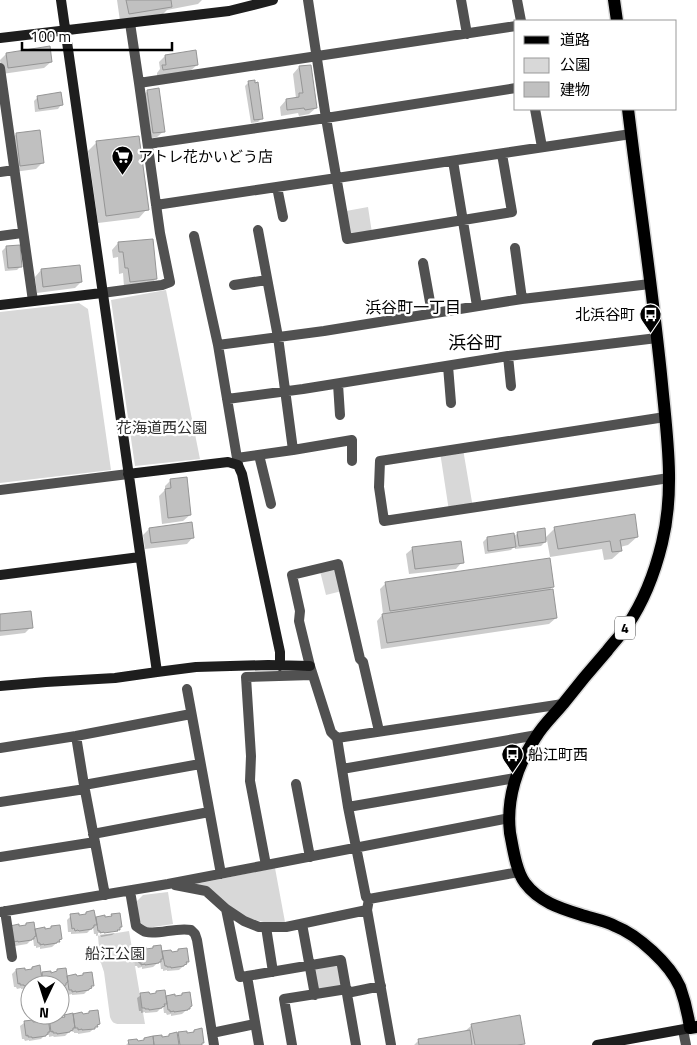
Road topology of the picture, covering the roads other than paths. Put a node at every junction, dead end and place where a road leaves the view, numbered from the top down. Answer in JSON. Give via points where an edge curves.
{"nodes":[{"id":1,"x":61,"y":0,"type":"edge"},
{"id":2,"x":273,"y":0,"type":"edge"},
{"id":3,"x":308,"y":0,"type":"edge"},
{"id":4,"x":461,"y":0,"type":"edge"},
{"id":5,"x":517,"y":0,"type":"edge"},
{"id":6,"x":614,"y":0,"type":"edge"},
{"id":7,"x":521,"y":20,"type":"edge"},
{"id":8,"x":617,"y":20,"type":"edge"},
{"id":9,"x":130,"y":23,"type":"junction"},
{"id":10,"x":514,"y":26,"type":"edge"},
{"id":11,"x":65,"y":30,"type":"junction"},
{"id":12,"x":467,"y":34,"type":"junction"},
{"id":13,"x":0,"y":38,"type":"edge"},
{"id":14,"x":316,"y":57,"type":"junction"},
{"id":15,"x":0,"y":68,"type":"edge"},
{"id":16,"x":139,"y":83,"type":"junction"},
{"id":17,"x":514,"y":88,"type":"edge"},
{"id":18,"x":3,"y":107,"type":"edge"},
{"id":19,"x":535,"y":110,"type":"edge"},
{"id":20,"x":628,"y":110,"type":"edge"},
{"id":21,"x":326,"y":118,"type":"junction"},
{"id":22,"x":631,"y":134,"type":"junction"},
{"id":23,"x":148,"y":144,"type":"junction"},
{"id":24,"x":542,"y":147,"type":"junction"},
{"id":25,"x":502,"y":154,"type":"junction"},
{"id":26,"x":453,"y":161,"type":"junction"},
{"id":27,"x":14,"y":170,"type":"junction"},
{"id":28,"x":0,"y":172,"type":"edge"},
{"id":29,"x":337,"y":178,"type":"junction"},
{"id":30,"x":277,"y":187,"type":"junction"},
{"id":31,"x":156,"y":205,"type":"junction"},
{"id":32,"x":283,"y":217,"type":"dead end"},
{"id":33,"x":463,"y":220,"type":"junction"},
{"id":34,"x":258,"y":230,"type":"dead end"},
{"id":35,"x":22,"y":233,"type":"junction"},
{"id":36,"x":0,"y":236,"type":"edge"},
{"id":37,"x":194,"y":236,"type":"dead end"},
{"id":38,"x":515,"y":248,"type":"dead end"},
{"id":39,"x":423,"y":263,"type":"dead end"},
{"id":40,"x":267,"y":280,"type":"junction"},
{"id":41,"x":650,"y":284,"type":"junction"},
{"id":42,"x":234,"y":285,"type":"dead end"},
{"id":43,"x":102,"y":293,"type":"junction"},
{"id":44,"x":522,"y":299,"type":"junction"},
{"id":45,"x":33,"y":301,"type":"junction"},
{"id":46,"x":0,"y":305,"type":"edge"},
{"id":47,"x":477,"y":306,"type":"junction"},
{"id":48,"x":432,"y":313,"type":"junction"},
{"id":49,"x":278,"y":337,"type":"junction"},
{"id":50,"x":657,"y":338,"type":"junction"},
{"id":51,"x":218,"y":346,"type":"junction"},
{"id":52,"x":508,"y":356,"type":"junction"},
{"id":53,"x":448,"y":366,"type":"junction"},
{"id":54,"x":338,"y":384,"type":"junction"},
{"id":55,"x":511,"y":386,"type":"dead end"},
{"id":56,"x":286,"y":392,"type":"junction"},
{"id":57,"x":227,"y":399,"type":"junction"},
{"id":58,"x":451,"y":403,"type":"dead end"},
{"id":59,"x":340,"y":415,"type":"dead end"},
{"id":60,"x":665,"y":417,"type":"junction"},
{"id":61,"x":293,"y":450,"type":"junction"},
{"id":62,"x":260,"y":455,"type":"junction"},
{"id":63,"x":352,"y":461,"type":"dead end"},
{"id":64,"x":238,"y":462,"type":"junction"},
{"id":65,"x":128,"y":474,"type":"junction"},
{"id":66,"x":669,"y":478,"type":"junction"},
{"id":67,"x":0,"y":490,"type":"edge"},
{"id":68,"x":271,"y":504,"type":"dead end"},
{"id":69,"x":140,"y":557,"type":"junction"},
{"id":70,"x":0,"y":574,"type":"edge"},
{"id":71,"x":280,"y":666,"type":"junction"},
{"id":72,"x":311,"y":670,"type":"junction"},
{"id":73,"x":157,"y":672,"type":"junction"},
{"id":74,"x":0,"y":686,"type":"edge"},
{"id":75,"x":187,"y":689,"type":"dead end"},
{"id":76,"x":563,"y":704,"type":"junction"},
{"id":77,"x":191,"y":714,"type":"junction"},
{"id":78,"x":379,"y":731,"type":"junction"},
{"id":79,"x":537,"y":735,"type":"junction"},
{"id":80,"x":76,"y":736,"type":"junction"},
{"id":81,"x":337,"y":738,"type":"junction"},
{"id":82,"x":0,"y":748,"type":"edge"},
{"id":83,"x":200,"y":764,"type":"junction"},
{"id":84,"x":342,"y":769,"type":"junction"},
{"id":85,"x":515,"y":778,"type":"junction"},
{"id":86,"x":296,"y":784,"type":"dead end"},
{"id":87,"x":84,"y":787,"type":"junction"},
{"id":88,"x":0,"y":802,"type":"edge"},
{"id":89,"x":348,"y":807,"type":"junction"},
{"id":90,"x":209,"y":812,"type":"junction"},
{"id":91,"x":510,"y":818,"type":"junction"},
{"id":92,"x":94,"y":838,"type":"junction"},
{"id":93,"x":356,"y":848,"type":"junction"},
{"id":94,"x":0,"y":857,"type":"edge"},
{"id":95,"x":310,"y":857,"type":"junction"},
{"id":96,"x":266,"y":865,"type":"junction"},
{"id":97,"x":519,"y":872,"type":"junction"},
{"id":98,"x":221,"y":874,"type":"junction"},
{"id":99,"x":168,"y":884,"type":"junction"},
{"id":100,"x":130,"y":890,"type":"junction"},
{"id":101,"x":105,"y":895,"type":"junction"},
{"id":102,"x":368,"y":904,"type":"junction"},
{"id":103,"x":226,"y":909,"type":"junction"},
{"id":104,"x":2,"y":912,"type":"edge"},
{"id":105,"x":302,"y":924,"type":"junction"},
{"id":106,"x":266,"y":927,"type":"junction"},
{"id":107,"x":12,"y":957,"type":"dead end"},
{"id":108,"x":310,"y":965,"type":"junction"},
{"id":109,"x":274,"y":972,"type":"junction"},
{"id":110,"x":247,"y":976,"type":"junction"},
{"id":111,"x":381,"y":986,"type":"junction"},
{"id":112,"x":347,"y":991,"type":"junction"},
{"id":113,"x":315,"y":995,"type":"junction"},
{"id":114,"x":255,"y":1024,"type":"junction"},
{"id":115,"x":690,"y":1028,"type":"edge"},
{"id":116,"x":212,"y":1033,"type":"junction"},
{"id":117,"x":214,"y":1045,"type":"edge"},
{"id":118,"x":259,"y":1045,"type":"edge"},
{"id":119,"x":292,"y":1045,"type":"edge"},
{"id":120,"x":356,"y":1045,"type":"edge"},
{"id":121,"x":391,"y":1045,"type":"edge"},
{"id":122,"x":596,"y":1045,"type":"edge"},
{"id":123,"x":686,"y":1045,"type":"edge"}],
"edges":[{"from":1,"to":11,"type":"street"},
{"from":2,"to":9,"type":"street","via":[[229,11]]},
{"from":3,"to":14,"type":"street"},
{"from":4,"to":12,"type":"street"},
{"from":5,"to":7,"type":"street"},
{"from":6,"to":8,"type":"main road"},
{"from":9,"to":11,"type":"street"},
{"from":9,"to":16,"type":"street"},
{"from":10,"to":12,"type":"street"},
{"from":11,"to":13,"type":"street"},
{"from":11,"to":43,"type":"street"},
{"from":12,"to":14,"type":"street"},
{"from":14,"to":16,"type":"street"},
{"from":14,"to":21,"type":"street"},
{"from":15,"to":18,"type":"street"},
{"from":16,"to":23,"type":"street"},
{"from":17,"to":21,"type":"street"},
{"from":18,"to":27,"type":"street"},
{"from":19,"to":24,"type":"street"},
{"from":20,"to":22,"type":"main road","number":"4"},
{"from":21,"to":23,"type":"street"},
{"from":21,"to":29,"type":"street"},
{"from":22,"to":24,"type":"street"},
{"from":22,"to":41,"type":"main road","number":"4"},
{"from":23,"to":31,"type":"street"},
{"from":24,"to":25,"type":"street"},
{"from":25,"to":26,"type":"street"},
{"from":25,"to":33,"type":"street","via":[[512,212]]},
{"from":26,"to":29,"type":"street"},
{"from":26,"to":33,"type":"street"},
{"from":27,"to":28,"type":"street"},
{"from":27,"to":35,"type":"street"},
{"from":29,"to":30,"type":"street"},
{"from":29,"to":33,"type":"street","via":[[348,239]]},
{"from":30,"to":31,"type":"street"},
{"from":30,"to":32,"type":"street"},
{"from":31,"to":43,"type":"street","via":[[170,282]]},
{"from":33,"to":47,"type":"street"},
{"from":34,"to":40,"type":"street"},
{"from":35,"to":36,"type":"street"},
{"from":35,"to":45,"type":"street"},
{"from":37,"to":51,"type":"street"},
{"from":38,"to":44,"type":"street"},
{"from":39,"to":48,"type":"street"},
{"from":40,"to":42,"type":"street"},
{"from":40,"to":49,"type":"street"},
{"from":41,"to":44,"type":"street"},
{"from":41,"to":50,"type":"main road","number":"4"},
{"from":43,"to":45,"type":"street"},
{"from":43,"to":65,"type":"street"},
{"from":44,"to":47,"type":"street"},
{"from":45,"to":46,"type":"street"},
{"from":47,"to":48,"type":"street"},
{"from":48,"to":49,"type":"street"},
{"from":49,"to":51,"type":"street"},
{"from":49,"to":56,"type":"street"},
{"from":50,"to":52,"type":"street"},
{"from":50,"to":60,"type":"main road","number":"4"},
{"from":51,"to":57,"type":"street"},
{"from":52,"to":53,"type":"street"},
{"from":52,"to":55,"type":"street"},
{"from":53,"to":54,"type":"street"},
{"from":53,"to":58,"type":"street"},
{"from":54,"to":56,"type":"street"},
{"from":54,"to":59,"type":"street"},
{"from":56,"to":57,"type":"street"},
{"from":56,"to":61,"type":"street"},
{"from":57,"to":64,"type":"street"},
{"from":60,"to":66,"type":"main road","number":"4"},
{"from":60,"to":66,"type":"street","via":[[380,461],[379,487],[384,521]]},
{"from":61,"to":62,"type":"street"},
{"from":61,"to":63,"type":"street","via":[[352,440]]},
{"from":62,"to":64,"type":"street"},
{"from":62,"to":68,"type":"street"},
{"from":64,"to":65,"type":"street"},
{"from":64,"to":71,"type":"street","via":[[280,652]]},
{"from":65,"to":67,"type":"street"},
{"from":65,"to":69,"type":"street"},
{"from":66,"to":76,"type":"main road","number":"4","via":[[663,541],[643,599],[627,627]]},
{"from":69,"to":70,"type":"street"},
{"from":69,"to":73,"type":"street"},
{"from":71,"to":72,"type":"street"},
{"from":71,"to":73,"type":"street","via":[[196,667]]},
{"from":72,"to":78,"type":"street","via":[[292,575],[338,564]]},
{"from":72,"to":81,"type":"street","via":[[331,732]]},
{"from":72,"to":96,"type":"street","via":[[246,677],[250,782]]},
{"from":73,"to":74,"type":"street"},
{"from":75,"to":77,"type":"street"},
{"from":76,"to":78,"type":"street"},
{"from":76,"to":79,"type":"main road","number":"4"},
{"from":77,"to":80,"type":"street"},
{"from":77,"to":83,"type":"street"},
{"from":78,"to":81,"type":"street"},
{"from":79,"to":84,"type":"street"},
{"from":79,"to":85,"type":"main road","number":"4"},
{"from":80,"to":82,"type":"street"},
{"from":80,"to":87,"type":"street"},
{"from":81,"to":84,"type":"street"},
{"from":83,"to":87,"type":"street"},
{"from":83,"to":90,"type":"street"},
{"from":84,"to":89,"type":"street"},
{"from":85,"to":89,"type":"street"},
{"from":85,"to":91,"type":"main road","number":"4"},
{"from":86,"to":95,"type":"street"},
{"from":87,"to":88,"type":"street"},
{"from":87,"to":92,"type":"street"},
{"from":89,"to":93,"type":"street"},
{"from":90,"to":92,"type":"street"},
{"from":90,"to":98,"type":"street"},
{"from":91,"to":93,"type":"street"},
{"from":91,"to":97,"type":"main road","number":"4"},
{"from":92,"to":94,"type":"street"},
{"from":92,"to":101,"type":"street"},
{"from":93,"to":95,"type":"street"},
{"from":93,"to":102,"type":"street"},
{"from":95,"to":96,"type":"street"},
{"from":96,"to":98,"type":"street"},
{"from":97,"to":102,"type":"street"},
{"from":97,"to":115,"type":"main road","number":"4","via":[[526,885],[539,897],[557,907],[616,926],[647,947],[679,985]]},
{"from":98,"to":99,"type":"street"},
{"from":99,"to":100,"type":"street"},
{"from":99,"to":103,"type":"street","via":[[206,891]]},
{"from":100,"to":101,"type":"street"},
{"from":100,"to":116,"type":"street","via":[[136,926],[140,929],[150,932],[185,928],[195,934]]},
{"from":101,"to":104,"type":"street"},
{"from":102,"to":105,"type":"street"},
{"from":102,"to":111,"type":"street"},
{"from":103,"to":106,"type":"street","via":[[244,921]]},
{"from":103,"to":110,"type":"street","via":[[240,977]]},
{"from":104,"to":107,"type":"street"},
{"from":105,"to":106,"type":"street"},
{"from":105,"to":108,"type":"street"},
{"from":106,"to":109,"type":"street"},
{"from":108,"to":109,"type":"street"},
{"from":108,"to":112,"type":"street","via":[[341,960]]},
{"from":108,"to":113,"type":"street"},
{"from":109,"to":110,"type":"street"},
{"from":110,"to":114,"type":"street"},
{"from":111,"to":112,"type":"street"},
{"from":111,"to":121,"type":"street"},
{"from":112,"to":113,"type":"street"},
{"from":112,"to":120,"type":"street"},
{"from":113,"to":119,"type":"street","via":[[284,999]]},
{"from":114,"to":116,"type":"street"},
{"from":114,"to":118,"type":"street"},
{"from":115,"to":122,"type":"street"},
{"from":115,"to":123,"type":"street"},
{"from":116,"to":117,"type":"street"}]}
